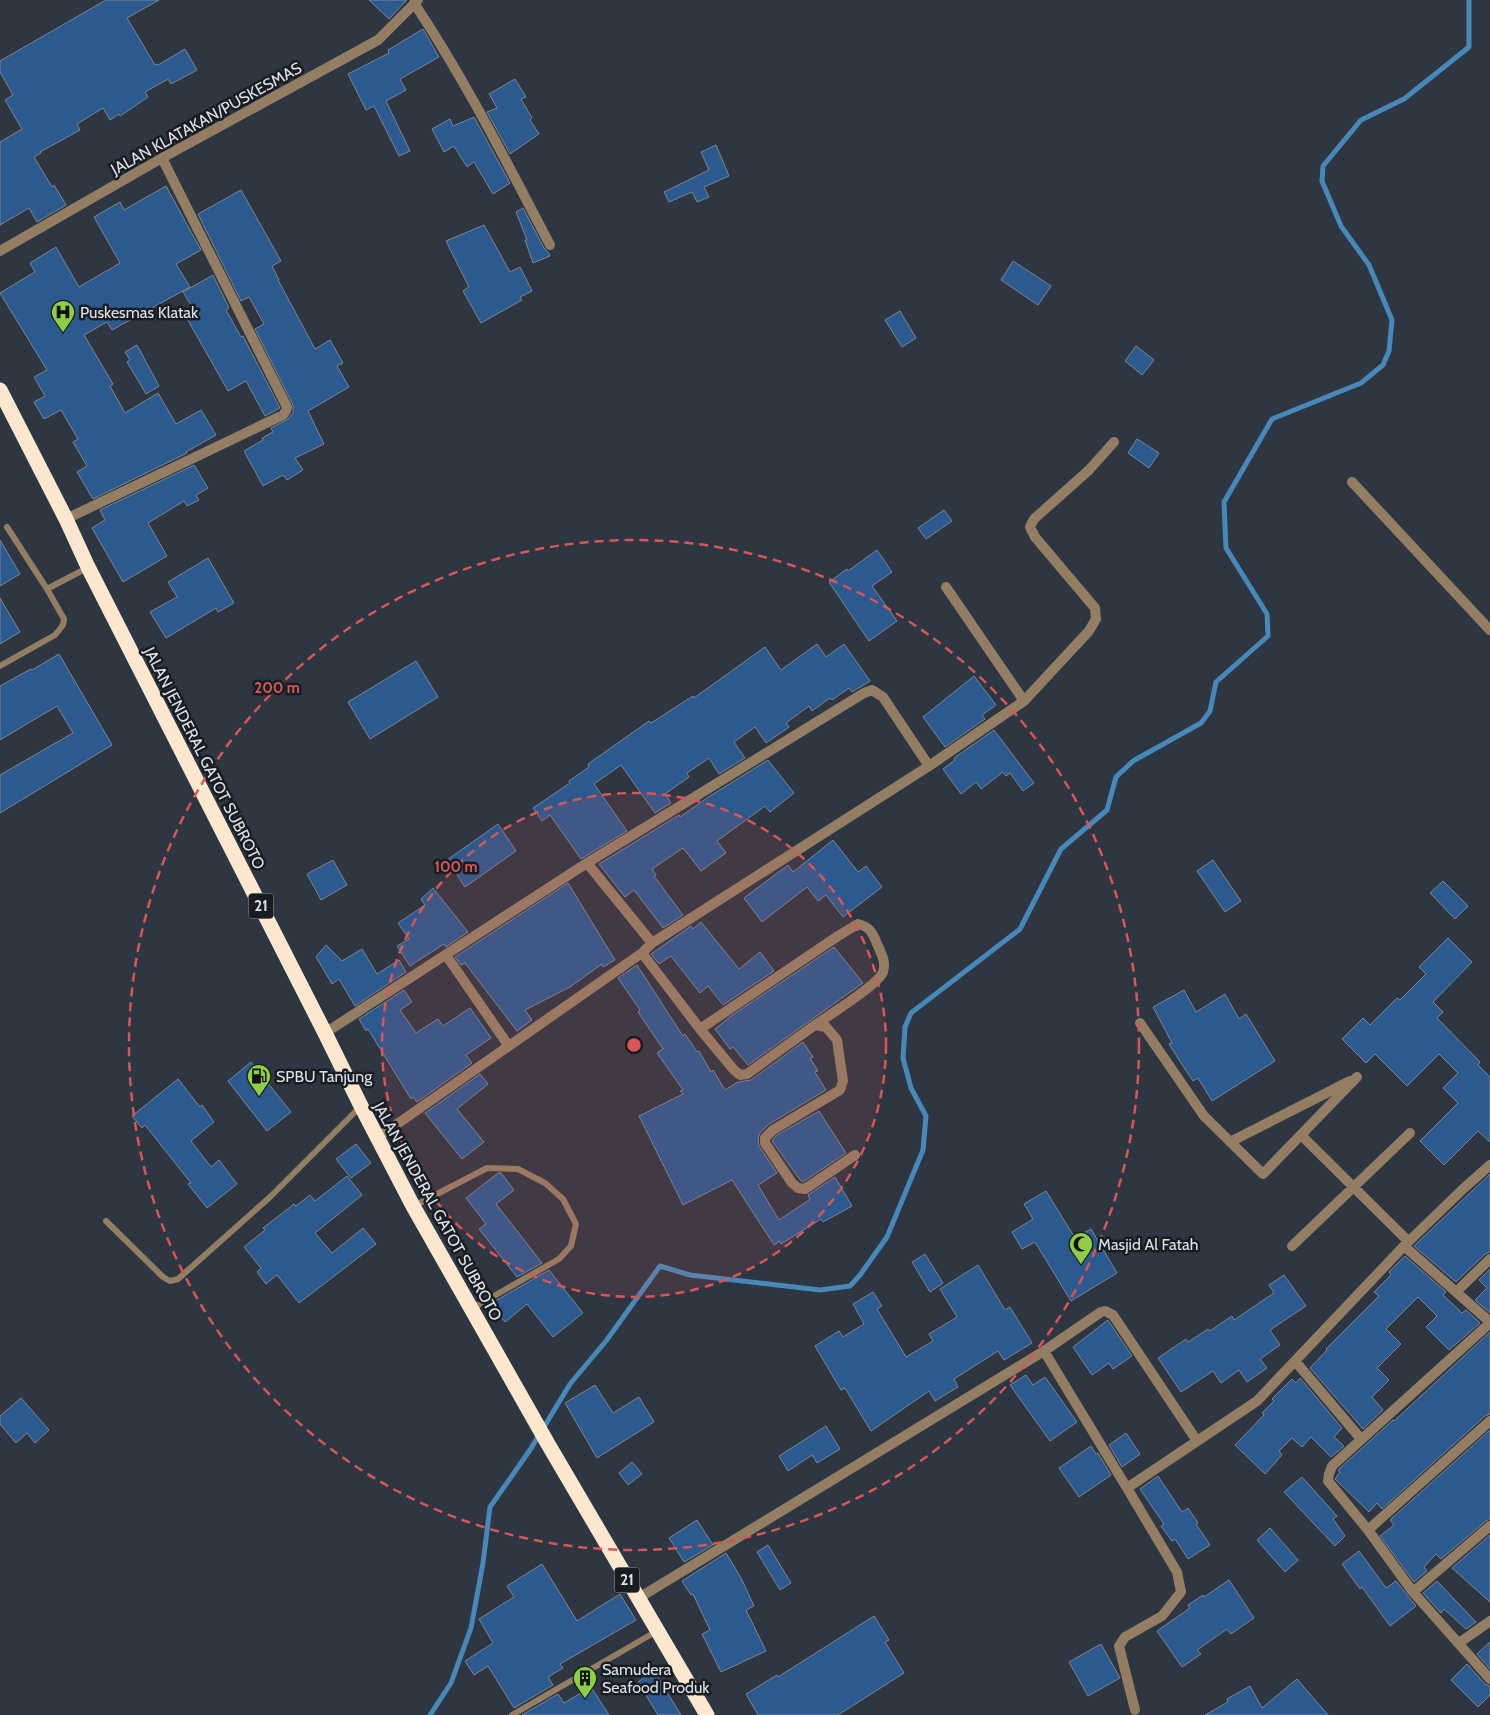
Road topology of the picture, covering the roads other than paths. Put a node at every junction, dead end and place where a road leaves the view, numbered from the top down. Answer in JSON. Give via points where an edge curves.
{"nodes":[{"id":1,"x":416,"y":2,"type":"edge"},
{"id":2,"x":162,"y":158,"type":"junction"},
{"id":3,"x":550,"y":245,"type":"dead end"},
{"id":4,"x":0,"y":251,"type":"edge"},
{"id":5,"x":0,"y":390,"type":"edge"},
{"id":6,"x":1114,"y":442,"type":"dead end"},
{"id":7,"x":1352,"y":482,"type":"dead end"},
{"id":8,"x":66,"y":519,"type":"junction"},
{"id":9,"x":7,"y":527,"type":"dead end"},
{"id":10,"x":88,"y":567,"type":"junction"},
{"id":11,"x":946,"y":588,"type":"dead end"},
{"id":12,"x":47,"y":589,"type":"junction"},
{"id":13,"x":1490,"y":630,"type":"edge"},
{"id":14,"x":0,"y":666,"type":"edge"},
{"id":15,"x":1024,"y":700,"type":"junction"},
{"id":16,"x":929,"y":766,"type":"junction"},
{"id":17,"x":587,"y":863,"type":"junction"},
{"id":18,"x":652,"y":943,"type":"junction"},
{"id":19,"x":642,"y":953,"type":"junction"},
{"id":20,"x":446,"y":955,"type":"junction"},
{"id":21,"x":1140,"y":1024,"type":"dead end"},
{"id":22,"x":815,"y":1025,"type":"junction"},
{"id":23,"x":700,"y":1029,"type":"junction"},
{"id":24,"x":325,"y":1033,"type":"junction"},
{"id":25,"x":508,"y":1046,"type":"junction"},
{"id":26,"x":361,"y":1106,"type":"junction"},
{"id":27,"x":1410,"y":1133,"type":"dead end"},
{"id":28,"x":1302,"y":1136,"type":"junction"},
{"id":29,"x":378,"y":1138,"type":"junction"},
{"id":30,"x":1230,"y":1142,"type":"junction"},
{"id":31,"x":855,"y":1155,"type":"dead end"},
{"id":32,"x":1490,"y":1165,"type":"edge"},
{"id":33,"x":1353,"y":1187,"type":"junction"},
{"id":34,"x":413,"y":1206,"type":"junction"},
{"id":35,"x":106,"y":1221,"type":"dead end"},
{"id":36,"x":1406,"y":1243,"type":"junction"},
{"id":37,"x":1292,"y":1246,"type":"dead end"},
{"id":38,"x":1490,"y":1259,"type":"edge"},
{"id":39,"x":1456,"y":1292,"type":"junction"},
{"id":40,"x":471,"y":1309,"type":"junction"},
{"id":41,"x":1490,"y":1322,"type":"edge"},
{"id":42,"x":1044,"y":1351,"type":"junction"},
{"id":43,"x":1295,"y":1361,"type":"junction"},
{"id":44,"x":1490,"y":1421,"type":"edge"},
{"id":45,"x":1361,"y":1439,"type":"junction"},
{"id":46,"x":1197,"y":1441,"type":"junction"},
{"id":47,"x":1127,"y":1488,"type":"junction"},
{"id":48,"x":1490,"y":1526,"type":"edge"},
{"id":49,"x":1368,"y":1530,"type":"junction"},
{"id":50,"x":1413,"y":1592,"type":"junction"},
{"id":51,"x":638,"y":1598,"type":"junction"},
{"id":52,"x":1490,"y":1620,"type":"edge"},
{"id":53,"x":658,"y":1630,"type":"junction"},
{"id":54,"x":1459,"y":1643,"type":"junction"},
{"id":55,"x":1490,"y":1679,"type":"edge"},
{"id":56,"x":1135,"y":1710,"type":"dead end"},
{"id":57,"x":512,"y":1715,"type":"edge"},
{"id":58,"x":707,"y":1715,"type":"edge"}],
"edges":[{"from":1,"to":2,"type":"street","name":"JALAN KLATAKAN/PUSKESMAS","via":[[378,40]]},
{"from":1,"to":3,"type":"street","via":[[484,116]]},
{"from":2,"to":4,"type":"street","name":"JALAN KLATAKAN/PUSKESMAS"},
{"from":2,"to":8,"type":"street","via":[[287,407],[286,411]]},
{"from":5,"to":8,"type":"highway","name":"JALAN JENDERAL GATOT SUBROTO","number":"21"},
{"from":6,"to":15,"type":"street","via":[[1089,470],[1034,519],[1030,527],[1095,608],[1096,619],[1089,632]]},
{"from":7,"to":13,"type":"street"},
{"from":8,"to":10,"type":"highway","name":"JALAN JENDERAL GATOT SUBROTO","number":"21"},
{"from":9,"to":12,"type":"lane"},
{"from":10,"to":12,"type":"lane"},
{"from":10,"to":24,"type":"highway","name":"JALAN JENDERAL GATOT SUBROTO","number":"21"},
{"from":11,"to":15,"type":"street"},
{"from":12,"to":14,"type":"lane","via":[[64,619],[63,626],[55,635]]},
{"from":15,"to":16,"type":"street"},
{"from":16,"to":17,"type":"street","via":[[882,697],[872,690]]},
{"from":16,"to":18,"type":"street"},
{"from":17,"to":18,"type":"street"},
{"from":17,"to":20,"type":"street"},
{"from":18,"to":19,"type":"street"},
{"from":19,"to":23,"type":"street"},
{"from":19,"to":25,"type":"street"},
{"from":20,"to":24,"type":"street"},
{"from":20,"to":25,"type":"street"},
{"from":21,"to":30,"type":"street","via":[[1204,1116]]},
{"from":22,"to":23,"type":"street","via":[[747,1074],[740,1075]]},
{"from":22,"to":23,"type":"street","via":[[883,974],[885,962],[872,931],[866,925],[858,924],[838,936]]},
{"from":22,"to":31,"type":"street","via":[[826,1027],[836,1040],[843,1080],[840,1090],[773,1130],[765,1138],[765,1143],[792,1183],[805,1189]]},
{"from":24,"to":26,"type":"highway","name":"JALAN JENDERAL GATOT SUBROTO","number":"21"},
{"from":25,"to":29,"type":"street"},
{"from":26,"to":29,"type":"highway","name":"JALAN JENDERAL GATOT SUBROTO","number":"21"},
{"from":26,"to":35,"type":"lane","via":[[270,1197],[178,1278],[170,1281],[163,1276]]},
{"from":27,"to":33,"type":"street"},
{"from":28,"to":30,"type":"street","via":[[1263,1174]]},
{"from":28,"to":30,"type":"street","via":[[1358,1077]]},
{"from":28,"to":33,"type":"street"},
{"from":29,"to":34,"type":"highway","name":"JALAN JENDERAL GATOT SUBROTO","number":"21"},
{"from":32,"to":36,"type":"street"},
{"from":33,"to":36,"type":"street"},
{"from":33,"to":37,"type":"street"},
{"from":34,"to":40,"type":"highway","name":"JALAN JENDERAL GATOT SUBROTO","number":"21"},
{"from":34,"to":40,"type":"lane","via":[[487,1168],[518,1169],[545,1183],[563,1199],[576,1224],[571,1246],[559,1259]]},
{"from":36,"to":39,"type":"street"},
{"from":36,"to":43,"type":"street"},
{"from":38,"to":39,"type":"street"},
{"from":39,"to":41,"type":"street"},
{"from":40,"to":51,"type":"highway","name":"JALAN JENDERAL GATOT SUBROTO","number":"21"},
{"from":41,"to":45,"type":"street"},
{"from":42,"to":46,"type":"street","via":[[1101,1312],[1113,1315]]},
{"from":42,"to":47,"type":"street"},
{"from":42,"to":51,"type":"street"},
{"from":43,"to":45,"type":"street"},
{"from":43,"to":46,"type":"street","via":[[1257,1401]]},
{"from":44,"to":49,"type":"street"},
{"from":45,"to":49,"type":"street","via":[[1332,1466],[1328,1481]]},
{"from":46,"to":47,"type":"street"},
{"from":47,"to":56,"type":"street","via":[[1177,1572],[1182,1592],[1162,1616],[1125,1637],[1119,1646]]},
{"from":48,"to":50,"type":"street"},
{"from":49,"to":50,"type":"street"},
{"from":50,"to":54,"type":"street"},
{"from":51,"to":53,"type":"highway","name":"JALAN JENDERAL GATOT SUBROTO","number":"21"},
{"from":52,"to":54,"type":"street"},
{"from":53,"to":57,"type":"lane"},
{"from":53,"to":58,"type":"highway","name":"JALAN JENDERAL GATOT SUBROTO","number":"21"},
{"from":54,"to":55,"type":"street"}]}
